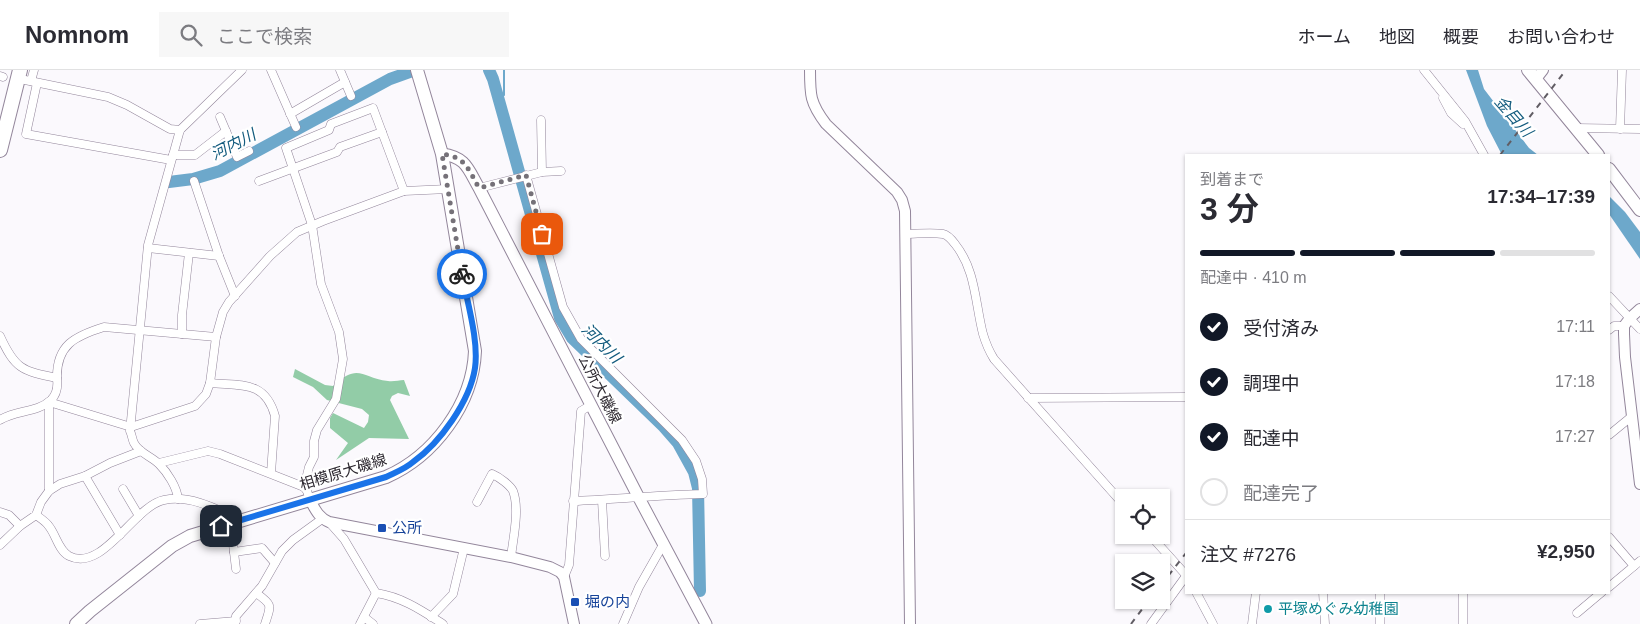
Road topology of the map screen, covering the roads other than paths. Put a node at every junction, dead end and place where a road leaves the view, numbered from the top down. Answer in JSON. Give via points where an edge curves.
{"nodes":[{"id":1,"x":34,"y":70,"type":"edge"},
{"id":2,"x":271,"y":70,"type":"edge"},
{"id":3,"x":340,"y":70,"type":"edge"},
{"id":4,"x":810,"y":70,"type":"edge"},
{"id":5,"x":1424,"y":70,"type":"edge"},
{"id":6,"x":1622,"y":70,"type":"edge"},
{"id":7,"x":417,"y":71,"type":"edge"},
{"id":8,"x":236,"y":72,"type":"edge"},
{"id":9,"x":1536,"y":73,"type":"edge"},
{"id":10,"x":5,"y":74,"type":"edge"},
{"id":11,"x":29,"y":79,"type":"edge"},
{"id":12,"x":345,"y":82,"type":"junction"},
{"id":13,"x":351,"y":96,"type":"dead end"},
{"id":14,"x":290,"y":114,"type":"junction"},
{"id":15,"x":0,"y":116,"type":"edge"},
{"id":16,"x":220,"y":117,"type":"dead end"},
{"id":17,"x":541,"y":120,"type":"dead end"},
{"id":18,"x":1576,"y":128,"type":"junction"},
{"id":19,"x":1620,"y":129,"type":"junction"},
{"id":20,"x":1640,"y":129,"type":"edge"},
{"id":21,"x":180,"y":130,"type":"junction"},
{"id":22,"x":226,"y":131,"type":"junction"},
{"id":23,"x":382,"y":132,"type":"junction"},
{"id":24,"x":302,"y":141,"type":"junction"},
{"id":25,"x":0,"y":150,"type":"edge"},
{"id":26,"x":249,"y":151,"type":"dead end"},
{"id":27,"x":442,"y":154,"type":"junction"},
{"id":28,"x":1483,"y":154,"type":"edge"},
{"id":29,"x":1597,"y":154,"type":"edge"},
{"id":30,"x":172,"y":157,"type":"junction"},
{"id":31,"x":293,"y":168,"type":"junction"},
{"id":32,"x":1610,"y":170,"type":"edge"},
{"id":33,"x":561,"y":171,"type":"dead end"},
{"id":34,"x":542,"y":172,"type":"junction"},
{"id":35,"x":523,"y":176,"type":"junction"},
{"id":36,"x":194,"y":181,"type":"dead end"},
{"id":37,"x":259,"y":181,"type":"dead end"},
{"id":38,"x":479,"y":188,"type":"junction"},
{"id":39,"x":448,"y":189,"type":"junction"},
{"id":40,"x":404,"y":191,"type":"junction"},
{"id":41,"x":1640,"y":210,"type":"edge"},
{"id":42,"x":312,"y":225,"type":"junction"},
{"id":43,"x":904,"y":234,"type":"junction"},
{"id":44,"x":148,"y":248,"type":"junction"},
{"id":45,"x":189,"y":253,"type":"junction"},
{"id":46,"x":219,"y":256,"type":"junction"},
{"id":47,"x":235,"y":296,"type":"junction"},
{"id":48,"x":1610,"y":296,"type":"edge"},
{"id":49,"x":1632,"y":317,"type":"edge"},
{"id":50,"x":1610,"y":329,"type":"edge"},
{"id":51,"x":1640,"y":329,"type":"edge"},
{"id":52,"x":139,"y":330,"type":"junction"},
{"id":53,"x":182,"y":334,"type":"junction"},
{"id":54,"x":0,"y":336,"type":"edge"},
{"id":55,"x":216,"y":337,"type":"junction"},
{"id":56,"x":57,"y":378,"type":"junction"},
{"id":57,"x":210,"y":383,"type":"junction"},
{"id":58,"x":1185,"y":397,"type":"edge"},
{"id":59,"x":1028,"y":398,"type":"junction"},
{"id":60,"x":49,"y":402,"type":"junction"},
{"id":61,"x":591,"y":405,"type":"junction"},
{"id":62,"x":1631,"y":417,"type":"junction"},
{"id":63,"x":0,"y":420,"type":"edge"},
{"id":64,"x":131,"y":427,"type":"junction"},
{"id":65,"x":1610,"y":434,"type":"edge"},
{"id":66,"x":141,"y":451,"type":"junction"},
{"id":67,"x":159,"y":464,"type":"junction"},
{"id":68,"x":270,"y":473,"type":"junction"},
{"id":69,"x":84,"y":476,"type":"junction"},
{"id":70,"x":1640,"y":484,"type":"edge"},
{"id":71,"x":304,"y":487,"type":"junction"},
{"id":72,"x":123,"y":489,"type":"dead end"},
{"id":73,"x":49,"y":492,"type":"junction"},
{"id":74,"x":1115,"y":495,"type":"edge"},
{"id":75,"x":639,"y":498,"type":"junction"},
{"id":76,"x":178,"y":499,"type":"junction"},
{"id":77,"x":310,"y":500,"type":"junction"},
{"id":78,"x":602,"y":500,"type":"junction"},
{"id":79,"x":573,"y":501,"type":"junction"},
{"id":80,"x":477,"y":502,"type":"dead end"},
{"id":81,"x":0,"y":512,"type":"edge"},
{"id":82,"x":36,"y":515,"type":"junction"},
{"id":83,"x":139,"y":516,"type":"junction"},
{"id":84,"x":325,"y":520,"type":"junction"},
{"id":85,"x":235,"y":521,"type":"junction"},
{"id":86,"x":20,"y":526,"type":"junction"},
{"id":87,"x":120,"y":535,"type":"junction"},
{"id":88,"x":1610,"y":538,"type":"edge"},
{"id":89,"x":664,"y":543,"type":"junction"},
{"id":90,"x":1158,"y":544,"type":"edge"},
{"id":91,"x":0,"y":545,"type":"edge"},
{"id":92,"x":464,"y":548,"type":"junction"},
{"id":93,"x":605,"y":556,"type":"dead end"},
{"id":94,"x":511,"y":557,"type":"junction"},
{"id":95,"x":275,"y":563,"type":"junction"},
{"id":96,"x":1637,"y":564,"type":"edge"},
{"id":97,"x":236,"y":569,"type":"dead end"},
{"id":98,"x":1185,"y":575,"type":"edge"},
{"id":99,"x":564,"y":577,"type":"junction"},
{"id":100,"x":1185,"y":577,"type":"edge"},
{"id":101,"x":1610,"y":586,"type":"edge"},
{"id":102,"x":256,"y":593,"type":"junction"},
{"id":103,"x":376,"y":593,"type":"junction"},
{"id":104,"x":1197,"y":594,"type":"edge"},
{"id":105,"x":1256,"y":594,"type":"edge"},
{"id":106,"x":1323,"y":594,"type":"edge"},
{"id":107,"x":1380,"y":594,"type":"edge"},
{"id":108,"x":1463,"y":594,"type":"edge"},
{"id":109,"x":1600,"y":594,"type":"edge"},
{"id":110,"x":1577,"y":613,"type":"dead end"},
{"id":111,"x":431,"y":617,"type":"junction"},
{"id":112,"x":362,"y":620,"type":"edge"},
{"id":113,"x":236,"y":623,"type":"edge"},
{"id":114,"x":76,"y":624,"type":"edge"},
{"id":115,"x":200,"y":624,"type":"edge"},
{"id":116,"x":265,"y":624,"type":"edge"},
{"id":117,"x":373,"y":624,"type":"edge"},
{"id":118,"x":443,"y":624,"type":"edge"},
{"id":119,"x":574,"y":624,"type":"edge"},
{"id":120,"x":623,"y":624,"type":"edge"},
{"id":121,"x":706,"y":624,"type":"edge"},
{"id":122,"x":910,"y":624,"type":"edge"},
{"id":123,"x":1151,"y":624,"type":"edge"},
{"id":124,"x":1213,"y":624,"type":"edge"},
{"id":125,"x":1252,"y":624,"type":"edge"},
{"id":126,"x":1325,"y":624,"type":"edge"},
{"id":127,"x":1380,"y":624,"type":"edge"},
{"id":128,"x":1463,"y":624,"type":"edge"}],
"edges":[{"from":1,"to":11,"type":"street"},
{"from":2,"to":14,"type":"street"},
{"from":3,"to":12,"type":"street"},
{"from":4,"to":43,"type":"street","via":[[812,102],[818,114],[902,200]]},
{"from":5,"to":28,"type":"street","via":[[1442,92],[1451,113],[1468,126]]},
{"from":6,"to":19,"type":"street"},
{"from":7,"to":27,"type":"main road","name":"相模原大磯線"},
{"from":8,"to":21,"type":"street"},
{"from":9,"to":18,"type":"main road"},
{"from":10,"to":15,"type":"highway"},
{"from":11,"to":21,"type":"street","via":[[108,96],[170,129]]},
{"from":11,"to":25,"type":"highway"},
{"from":11,"to":30,"type":"street","via":[[26,134]]},
{"from":12,"to":13,"type":"street"},
{"from":12,"to":14,"type":"street"},
{"from":14,"to":24,"type":"street"},
{"from":16,"to":22,"type":"street"},
{"from":17,"to":34,"type":"street"},
{"from":18,"to":19,"type":"street"},
{"from":18,"to":29,"type":"main road"},
{"from":19,"to":20,"type":"street"},
{"from":21,"to":30,"type":"street"},
{"from":22,"to":26,"type":"street","via":[[237,156]]},
{"from":22,"to":30,"type":"street","via":[[195,155]]},
{"from":23,"to":24,"type":"street","via":[[373,108],[331,124],[329,130]]},
{"from":23,"to":31,"type":"street"},
{"from":23,"to":40,"type":"street"},
{"from":24,"to":31,"type":"street","via":[[286,148]]},
{"from":27,"to":38,"type":"main road","name":"公所大磯線","via":[[458,158]]},
{"from":27,"to":39,"type":"main road","name":"相模原大磯線"},
{"from":30,"to":44,"type":"street"},
{"from":31,"to":37,"type":"street"},
{"from":31,"to":42,"type":"street"},
{"from":32,"to":41,"type":"main road"},
{"from":33,"to":34,"type":"street"},
{"from":34,"to":35,"type":"street"},
{"from":35,"to":38,"type":"street"},
{"from":35,"to":75,"type":"street","via":[[563,307],[573,326],[581,339],[682,440],[696,461],[703,494]]},
{"from":36,"to":46,"type":"street"},
{"from":38,"to":61,"type":"main road","name":"公所大磯線"},
{"from":39,"to":40,"type":"street"},
{"from":39,"to":77,"type":"main road","name":"相模原大磯線","via":[[475,352],[469,390],[434,444],[404,469]]},
{"from":40,"to":42,"type":"street"},
{"from":42,"to":47,"type":"street","via":[[297,232],[270,256]]},
{"from":42,"to":71,"type":"street","via":[[321,284],[339,332],[344,359],[336,399],[317,430],[314,457]]},
{"from":43,"to":59,"type":"street","via":[[943,234],[957,246],[971,274],[987,348]]},
{"from":43,"to":122,"type":"street"},
{"from":44,"to":45,"type":"street"},
{"from":44,"to":52,"type":"street"},
{"from":45,"to":46,"type":"street"},
{"from":45,"to":53,"type":"street"},
{"from":46,"to":47,"type":"street"},
{"from":47,"to":55,"type":"street","via":[[223,312]]},
{"from":48,"to":49,"type":"street"},
{"from":49,"to":50,"type":"street"},
{"from":49,"to":51,"type":"street"},
{"from":49,"to":62,"type":"street","via":[[1625,357]]},
{"from":52,"to":53,"type":"street"},
{"from":52,"to":56,"type":"street","via":[[104,327],[71,341],[62,351]]},
{"from":52,"to":64,"type":"street"},
{"from":53,"to":55,"type":"street"},
{"from":54,"to":56,"type":"street","via":[[8,354],[19,366]]},
{"from":55,"to":57,"type":"street"},
{"from":56,"to":60,"type":"street","via":[[56,394]]},
{"from":57,"to":64,"type":"street","via":[[206,394],[195,406]]},
{"from":57,"to":68,"type":"street","via":[[255,387],[273,407]]},
{"from":58,"to":59,"type":"street"},
{"from":59,"to":74,"type":"street"},
{"from":60,"to":63,"type":"street"},
{"from":60,"to":64,"type":"street"},
{"from":60,"to":73,"type":"street"},
{"from":61,"to":75,"type":"main road","name":"公所大磯線"},
{"from":61,"to":79,"type":"street","via":[[581,411]]},
{"from":62,"to":65,"type":"street"},
{"from":62,"to":70,"type":"street"},
{"from":64,"to":66,"type":"street","via":[[134,444]]},
{"from":66,"to":67,"type":"street"},
{"from":66,"to":69,"type":"street"},
{"from":67,"to":68,"type":"street","via":[[208,452]]},
{"from":67,"to":76,"type":"street","via":[[171,480]]},
{"from":68,"to":71,"type":"street"},
{"from":69,"to":73,"type":"street","via":[[60,484]]},
{"from":69,"to":87,"type":"street"},
{"from":71,"to":77,"type":"street"},
{"from":72,"to":83,"type":"street"},
{"from":73,"to":82,"type":"street"},
{"from":75,"to":78,"type":"street"},
{"from":75,"to":89,"type":"main road","name":"公所大磯線"},
{"from":76,"to":83,"type":"street","via":[[162,500]]},
{"from":76,"to":85,"type":"street","via":[[209,505],[234,517]]},
{"from":77,"to":84,"type":"street"},
{"from":77,"to":85,"type":"main road","name":"相模原大磯線"},
{"from":78,"to":79,"type":"street"},
{"from":78,"to":93,"type":"street"},
{"from":79,"to":99,"type":"street","via":[[569,565]]},
{"from":80,"to":94,"type":"street","via":[[492,474],[512,490],[516,512]]},
{"from":81,"to":86,"type":"street","via":[[9,515]]},
{"from":82,"to":86,"type":"street"},
{"from":82,"to":87,"type":"street","via":[[48,525],[68,556],[79,559],[98,552]]},
{"from":83,"to":87,"type":"street"},
{"from":84,"to":92,"type":"street"},
{"from":84,"to":95,"type":"street","via":[[293,540]]},
{"from":84,"to":103,"type":"street","via":[[344,539]]},
{"from":85,"to":114,"type":"main road","name":"相模原大磯線","via":[[190,536],[172,546]]},
{"from":86,"to":91,"type":"street"},
{"from":88,"to":96,"type":"street"},
{"from":89,"to":120,"type":"street"},
{"from":89,"to":121,"type":"main road","name":"公所大磯線"},
{"from":90,"to":98,"type":"street"},
{"from":92,"to":94,"type":"street"},
{"from":92,"to":111,"type":"street","via":[[453,594]]},
{"from":94,"to":99,"type":"street","via":[[550,567]]},
{"from":95,"to":97,"type":"street","via":[[262,548],[234,548]]},
{"from":95,"to":102,"type":"street"},
{"from":96,"to":101,"type":"street"},
{"from":99,"to":119,"type":"street"},
{"from":100,"to":123,"type":"street"},
{"from":102,"to":113,"type":"street","via":[[236,616]]},
{"from":102,"to":116,"type":"street","via":[[269,602]]},
{"from":103,"to":111,"type":"street","via":[[406,601]]},
{"from":103,"to":112,"type":"street"},
{"from":104,"to":124,"type":"street"},
{"from":105,"to":125,"type":"street"},
{"from":106,"to":126,"type":"street"},
{"from":107,"to":127,"type":"street"},
{"from":108,"to":128,"type":"street"},
{"from":109,"to":110,"type":"street"},
{"from":111,"to":118,"type":"street"},
{"from":112,"to":117,"type":"street"},
{"from":113,"to":115,"type":"street"}]}
